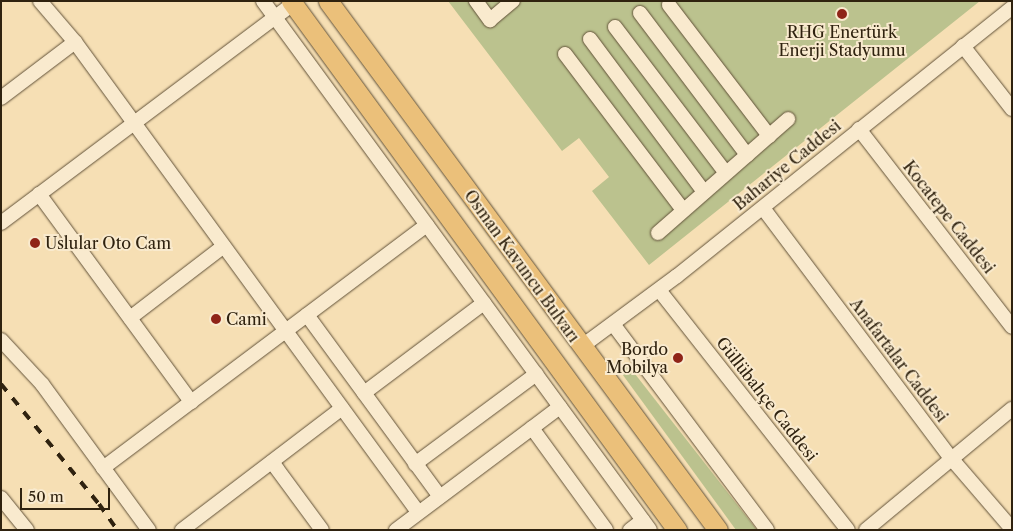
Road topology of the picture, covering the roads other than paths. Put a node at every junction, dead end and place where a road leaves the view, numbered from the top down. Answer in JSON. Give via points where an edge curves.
{"nodes":[{"id":1,"x":40,"y":1,"type":"edge"},
{"id":2,"x":264,"y":1,"type":"edge"},
{"id":3,"x":328,"y":1,"type":"edge"},
{"id":4,"x":476,"y":1,"type":"edge"},
{"id":5,"x":514,"y":1,"type":"edge"},
{"id":6,"x":292,"y":3,"type":"edge"},
{"id":7,"x":669,"y":5,"type":"dead end"},
{"id":8,"x":1012,"y":8,"type":"edge"},
{"id":9,"x":640,"y":14,"type":"dead end"},
{"id":10,"x":275,"y":17,"type":"junction"},
{"id":11,"x":614,"y":27,"type":"dead end"},
{"id":12,"x":590,"y":40,"type":"dead end"},
{"id":13,"x":75,"y":42,"type":"junction"},
{"id":14,"x":963,"y":46,"type":"junction"},
{"id":15,"x":565,"y":54,"type":"dead end"},
{"id":16,"x":1,"y":98,"type":"edge"},
{"id":17,"x":1012,"y":109,"type":"edge"},
{"id":18,"x":788,"y":120,"type":"dead end"},
{"id":19,"x":133,"y":122,"type":"junction"},
{"id":20,"x":859,"y":129,"type":"junction"},
{"id":21,"x":769,"y":136,"type":"junction"},
{"id":22,"x":747,"y":155,"type":"junction"},
{"id":23,"x":726,"y":173,"type":"junction"},
{"id":24,"x":704,"y":192,"type":"junction"},
{"id":25,"x":39,"y":194,"type":"junction"},
{"id":26,"x":763,"y":208,"type":"junction"},
{"id":27,"x":683,"y":210,"type":"junction"},
{"id":28,"x":1,"y":223,"type":"edge"},
{"id":29,"x":427,"y":225,"type":"junction"},
{"id":30,"x":658,"y":233,"type":"dead end"},
{"id":31,"x":224,"y":246,"type":"junction"},
{"id":32,"x":659,"y":290,"type":"junction"},
{"id":33,"x":484,"y":303,"type":"junction"},
{"id":34,"x":307,"y":315,"type":"junction"},
{"id":35,"x":130,"y":318,"type":"junction"},
{"id":36,"x":613,"y":324,"type":"junction"},
{"id":37,"x":1012,"y":327,"type":"edge"},
{"id":38,"x":285,"y":330,"type":"junction"},
{"id":39,"x":1,"y":340,"type":"edge"},
{"id":40,"x":582,"y":347,"type":"junction"},
{"id":41,"x":536,"y":374,"type":"junction"},
{"id":42,"x":364,"y":393,"type":"junction"},
{"id":43,"x":191,"y":402,"type":"junction"},
{"id":44,"x":560,"y":407,"type":"junction"},
{"id":45,"x":342,"y":408,"type":"junction"},
{"id":46,"x":1012,"y":409,"type":"edge"},
{"id":47,"x":532,"y":428,"type":"junction"},
{"id":48,"x":951,"y":458,"type":"junction"},
{"id":49,"x":272,"y":462,"type":"junction"},
{"id":50,"x":415,"y":464,"type":"junction"},
{"id":51,"x":103,"y":468,"type":"junction"},
{"id":52,"x":440,"y":497,"type":"junction"},
{"id":53,"x":1,"y":498,"type":"edge"},
{"id":54,"x":418,"y":512,"type":"junction"},
{"id":55,"x":646,"y":525,"type":"edge"},
{"id":56,"x":1012,"y":529,"type":"edge"},
{"id":57,"x":27,"y":530,"type":"edge"},
{"id":58,"x":148,"y":530,"type":"edge"},
{"id":59,"x":182,"y":530,"type":"edge"},
{"id":60,"x":322,"y":530,"type":"edge"},
{"id":61,"x":396,"y":530,"type":"edge"},
{"id":62,"x":606,"y":530,"type":"edge"},
{"id":63,"x":630,"y":530,"type":"edge"},
{"id":64,"x":677,"y":530,"type":"edge"},
{"id":65,"x":718,"y":530,"type":"edge"},
{"id":66,"x":767,"y":530,"type":"edge"},
{"id":67,"x":848,"y":530,"type":"edge"},
{"id":68,"x":866,"y":530,"type":"edge"}],
"edges":[{"from":1,"to":13,"type":"street"},
{"from":2,"to":10,"type":"street"},
{"from":3,"to":40,"type":"highway","name":"Osman Kavuncu Bulvarı"},
{"from":4,"to":5,"type":"street","via":[[490,20]]},
{"from":6,"to":10,"type":"street"},
{"from":6,"to":64,"type":"highway","name":"Osman Kavuncu Bulvarı"},
{"from":7,"to":21,"type":"street"},
{"from":8,"to":14,"type":"street","name":"Bahariye Caddesi"},
{"from":9,"to":22,"type":"street"},
{"from":10,"to":19,"type":"street"},
{"from":10,"to":29,"type":"street"},
{"from":11,"to":23,"type":"street"},
{"from":12,"to":24,"type":"street"},
{"from":13,"to":16,"type":"street"},
{"from":13,"to":19,"type":"street"},
{"from":14,"to":17,"type":"street"},
{"from":14,"to":20,"type":"street","name":"Bahariye Caddesi"},
{"from":15,"to":27,"type":"street"},
{"from":18,"to":21,"type":"street"},
{"from":19,"to":25,"type":"street"},
{"from":19,"to":31,"type":"street"},
{"from":20,"to":26,"type":"street","name":"Bahariye Caddesi"},
{"from":20,"to":37,"type":"street","name":"Kocatepe Caddesi"},
{"from":21,"to":22,"type":"street"},
{"from":22,"to":23,"type":"street"},
{"from":23,"to":24,"type":"street"},
{"from":24,"to":27,"type":"street"},
{"from":25,"to":28,"type":"street"},
{"from":25,"to":35,"type":"street"},
{"from":26,"to":32,"type":"street","name":"Bahariye Caddesi"},
{"from":26,"to":48,"type":"street","name":"Anafartalar Caddesi"},
{"from":27,"to":30,"type":"street"},
{"from":29,"to":33,"type":"street"},
{"from":29,"to":34,"type":"street"},
{"from":31,"to":35,"type":"street"},
{"from":31,"to":38,"type":"street"},
{"from":32,"to":36,"type":"street","name":"Bahariye Caddesi"},
{"from":32,"to":67,"type":"street","name":"Güllübahçe Caddesi"},
{"from":33,"to":41,"type":"street"},
{"from":33,"to":42,"type":"street"},
{"from":34,"to":38,"type":"street"},
{"from":34,"to":42,"type":"street"},
{"from":35,"to":43,"type":"street"},
{"from":36,"to":40,"type":"street","name":"Bahariye Caddesi"},
{"from":36,"to":66,"type":"street"},
{"from":38,"to":43,"type":"street"},
{"from":38,"to":45,"type":"street"},
{"from":39,"to":51,"type":"street","via":[[42,384]]},
{"from":40,"to":65,"type":"highway","name":"Osman Kavuncu Bulvarı"},
{"from":41,"to":44,"type":"street"},
{"from":41,"to":50,"type":"street"},
{"from":42,"to":50,"type":"street"},
{"from":43,"to":51,"type":"street"},
{"from":44,"to":47,"type":"street"},
{"from":44,"to":55,"type":"street"},
{"from":45,"to":49,"type":"street"},
{"from":45,"to":54,"type":"street"},
{"from":46,"to":48,"type":"street"},
{"from":47,"to":52,"type":"street"},
{"from":47,"to":62,"type":"street"},
{"from":48,"to":56,"type":"street","name":"Anafartalar Caddesi"},
{"from":48,"to":68,"type":"street"},
{"from":49,"to":59,"type":"street"},
{"from":49,"to":60,"type":"street"},
{"from":50,"to":52,"type":"street"},
{"from":51,"to":58,"type":"street"},
{"from":52,"to":54,"type":"street"},
{"from":53,"to":57,"type":"street"},
{"from":54,"to":61,"type":"street"},
{"from":55,"to":63,"type":"street"}]}
